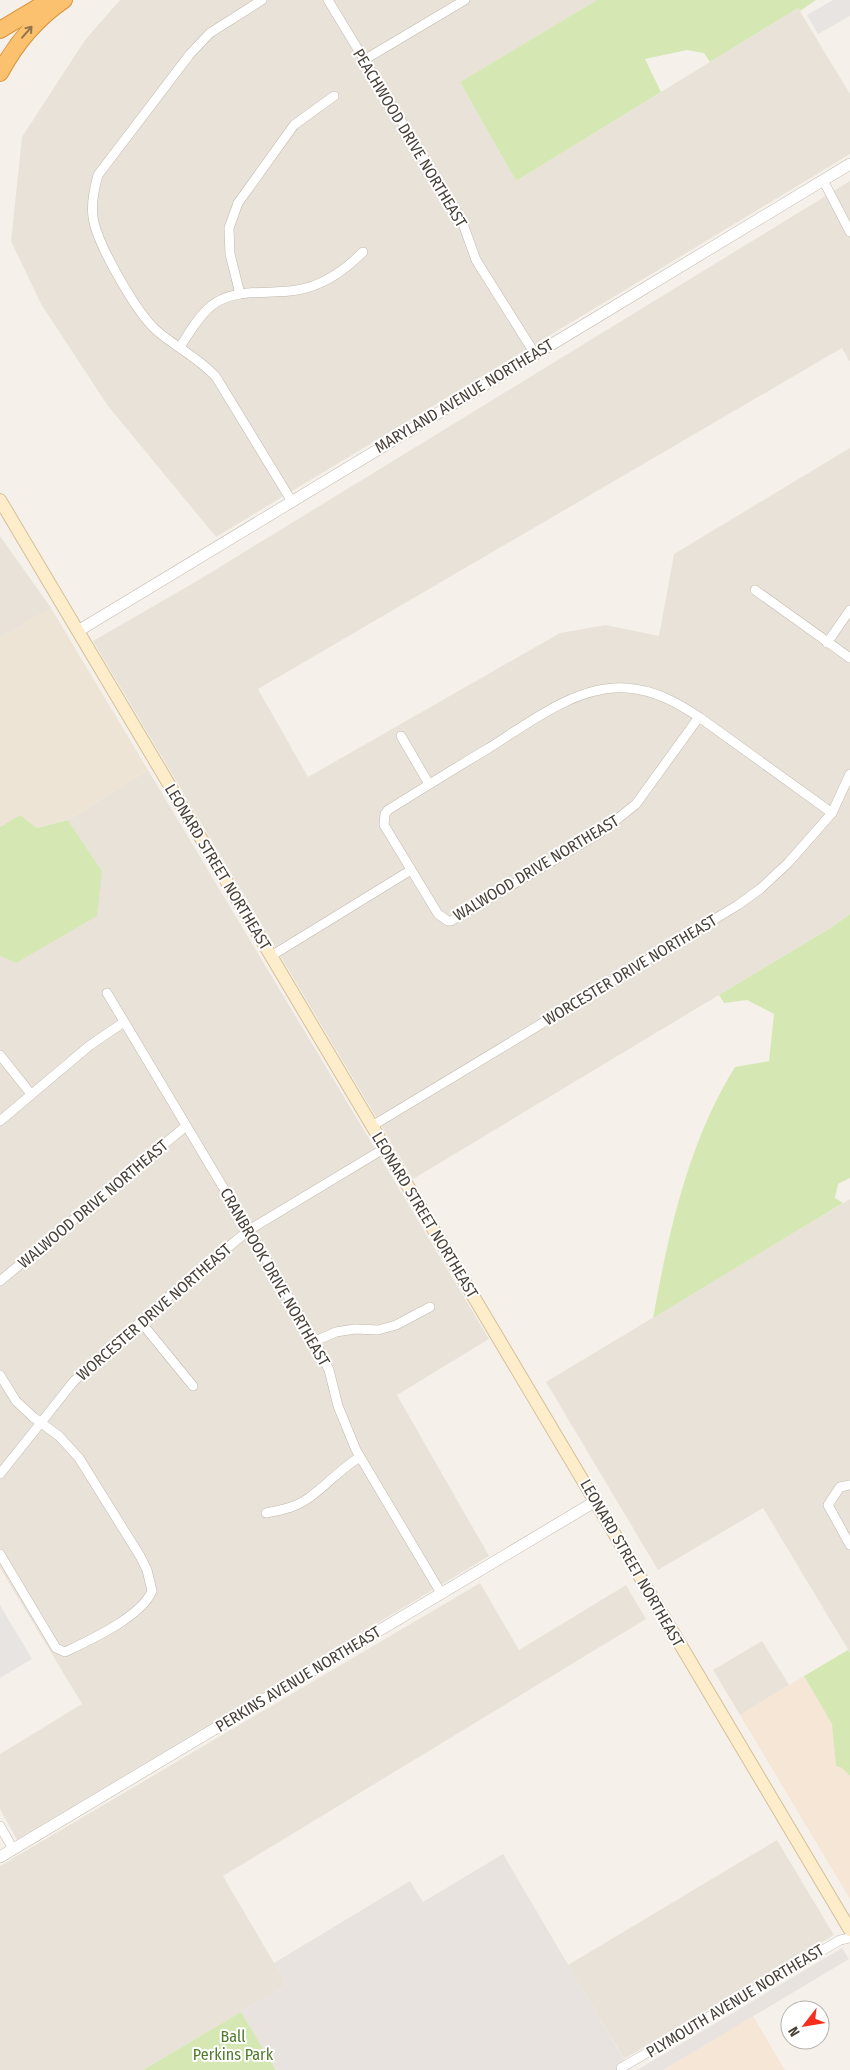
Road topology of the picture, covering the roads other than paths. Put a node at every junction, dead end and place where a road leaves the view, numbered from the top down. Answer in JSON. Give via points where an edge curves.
{"nodes":[{"id":1,"x":50,"y":0,"type":"edge"},
{"id":2,"x":64,"y":0,"type":"edge"},
{"id":3,"x":262,"y":0,"type":"edge"},
{"id":4,"x":328,"y":0,"type":"edge"},
{"id":5,"x":465,"y":0,"type":"edge"},
{"id":6,"x":0,"y":30,"type":"edge"},
{"id":7,"x":364,"y":60,"type":"junction"},
{"id":8,"x":0,"y":72,"type":"edge"},
{"id":9,"x":334,"y":96,"type":"dead end"},
{"id":10,"x":850,"y":164,"type":"edge"},
{"id":11,"x":822,"y":180,"type":"junction"},
{"id":12,"x":850,"y":232,"type":"edge"},
{"id":13,"x":363,"y":252,"type":"dead end"},
{"id":14,"x":240,"y":294,"type":"junction"},
{"id":15,"x":180,"y":346,"type":"junction"},
{"id":16,"x":534,"y":354,"type":"junction"},
{"id":17,"x":0,"y":500,"type":"edge"},
{"id":18,"x":291,"y":500,"type":"junction"},
{"id":19,"x":755,"y":590,"type":"dead end"},
{"id":20,"x":850,"y":610,"type":"edge"},
{"id":21,"x":78,"y":631,"type":"junction"},
{"id":22,"x":827,"y":643,"type":"junction"},
{"id":23,"x":850,"y":658,"type":"edge"},
{"id":24,"x":699,"y":717,"type":"junction"},
{"id":25,"x":401,"y":736,"type":"dead end"},
{"id":26,"x":850,"y":774,"type":"edge"},
{"id":27,"x":429,"y":784,"type":"junction"},
{"id":28,"x":832,"y":813,"type":"junction"},
{"id":29,"x":411,"y":870,"type":"junction"},
{"id":30,"x":271,"y":956,"type":"junction"},
{"id":31,"x":107,"y":993,"type":"dead end"},
{"id":32,"x":124,"y":1022,"type":"junction"},
{"id":33,"x":0,"y":1055,"type":"edge"},
{"id":34,"x":31,"y":1094,"type":"junction"},
{"id":35,"x":0,"y":1121,"type":"edge"},
{"id":36,"x":186,"y":1126,"type":"junction"},
{"id":37,"x":372,"y":1126,"type":"junction"},
{"id":38,"x":385,"y":1148,"type":"junction"},
{"id":39,"x":249,"y":1230,"type":"junction"},
{"id":40,"x":0,"y":1281,"type":"edge"},
{"id":41,"x":430,"y":1307,"type":"dead end"},
{"id":42,"x":140,"y":1322,"type":"junction"},
{"id":43,"x":315,"y":1341,"type":"junction"},
{"id":44,"x":0,"y":1375,"type":"edge"},
{"id":45,"x":193,"y":1386,"type":"dead end"},
{"id":46,"x":41,"y":1422,"type":"junction"},
{"id":47,"x":360,"y":1458,"type":"junction"},
{"id":48,"x":0,"y":1474,"type":"edge"},
{"id":49,"x":850,"y":1484,"type":"edge"},
{"id":50,"x":596,"y":1501,"type":"junction"},
{"id":51,"x":266,"y":1513,"type":"dead end"},
{"id":52,"x":850,"y":1545,"type":"edge"},
{"id":53,"x":0,"y":1554,"type":"edge"},
{"id":54,"x":441,"y":1594,"type":"junction"},
{"id":55,"x":0,"y":1826,"type":"edge"},
{"id":56,"x":13,"y":1849,"type":"junction"},
{"id":57,"x":0,"y":1857,"type":"edge"},
{"id":58,"x":850,"y":1930,"type":"edge"},
{"id":59,"x":850,"y":1938,"type":"edge"},
{"id":60,"x":621,"y":2068,"type":"dead end"}],
"edges":[{"from":1,"to":6,"type":"highway"},
{"from":8,"to":2,"type":"highway","one_way":true,"via":[[30,29]]},
{"from":3,"to":15,"type":"street","via":[[210,33],[190,54],[98,175],[93,196],[98,239],[122,281],[155,329]]},
{"from":4,"to":7,"type":"street","name":"PEACHWOOD DRIVE NORTHEAST"},
{"from":5,"to":7,"type":"street"},
{"from":7,"to":16,"type":"street","name":"PEACHWOOD DRIVE NORTHEAST","via":[[462,221],[476,260]]},
{"from":9,"to":14,"type":"street","via":[[294,125],[238,203],[229,228],[230,254]]},
{"from":10,"to":11,"type":"street","name":"MARYLAND AVENUE NORTHEAST"},
{"from":11,"to":12,"type":"street"},
{"from":11,"to":16,"type":"street","name":"MARYLAND AVENUE NORTHEAST"},
{"from":13,"to":14,"type":"street","via":[[334,275],[315,285],[297,290]]},
{"from":14,"to":15,"type":"street","via":[[210,307]]},
{"from":15,"to":18,"type":"street","via":[[216,377]]},
{"from":16,"to":18,"type":"street","name":"MARYLAND AVENUE NORTHEAST"},
{"from":17,"to":21,"type":"main road","name":"LEONARD STREET NORTHEAST"},
{"from":18,"to":21,"type":"street","name":"MARYLAND AVENUE NORTHEAST"},
{"from":19,"to":22,"type":"street"},
{"from":20,"to":22,"type":"street"},
{"from":21,"to":30,"type":"main road","name":"LEONARD STREET NORTHEAST"},
{"from":22,"to":23,"type":"street"},
{"from":24,"to":27,"type":"street","via":[[650,691],[612,688],[557,706]]},
{"from":24,"to":28,"type":"street"},
{"from":24,"to":29,"type":"street","name":"WALWOOD DRIVE NORTHEAST","via":[[648,788],[624,815],[600,833],[451,920],[438,914]]},
{"from":25,"to":27,"type":"street"},
{"from":26,"to":28,"type":"street","name":"WORCESTER DRIVE NORTHEAST"},
{"from":27,"to":29,"type":"street","via":[[385,814],[384,825]]},
{"from":28,"to":37,"type":"street","name":"WORCESTER DRIVE NORTHEAST","via":[[788,862],[738,905]]},
{"from":29,"to":30,"type":"street"},
{"from":30,"to":37,"type":"main road","name":"LEONARD STREET NORTHEAST"},
{"from":31,"to":32,"type":"street","name":"CRANBROOK DRIVE NORTHEAST"},
{"from":32,"to":34,"type":"street"},
{"from":32,"to":36,"type":"street","name":"CRANBROOK DRIVE NORTHEAST"},
{"from":33,"to":34,"type":"street"},
{"from":34,"to":35,"type":"street"},
{"from":36,"to":39,"type":"street","name":"CRANBROOK DRIVE NORTHEAST"},
{"from":36,"to":40,"type":"street","name":"WALWOOD DRIVE NORTHEAST"},
{"from":37,"to":38,"type":"main road","name":"LEONARD STREET NORTHEAST"},
{"from":38,"to":39,"type":"street","name":"WORCESTER DRIVE NORTHEAST"},
{"from":38,"to":50,"type":"main road","name":"LEONARD STREET NORTHEAST"},
{"from":39,"to":42,"type":"street","name":"WORCESTER DRIVE NORTHEAST"},
{"from":39,"to":43,"type":"street","name":"CRANBROOK DRIVE NORTHEAST"},
{"from":41,"to":43,"type":"street","via":[[396,1325],[378,1330],[336,1332]]},
{"from":42,"to":45,"type":"street"},
{"from":42,"to":46,"type":"street","name":"WORCESTER DRIVE NORTHEAST","via":[[88,1366]]},
{"from":43,"to":47,"type":"street","name":"CRANBROOK DRIVE NORTHEAST","via":[[331,1375],[347,1432]]},
{"from":44,"to":46,"type":"street","via":[[16,1401]]},
{"from":46,"to":48,"type":"street","name":"WORCESTER DRIVE NORTHEAST"},
{"from":46,"to":53,"type":"street","via":[[72,1449],[95,1480],[142,1559],[152,1592],[147,1603],[134,1613],[65,1652],[56,1648]]},
{"from":47,"to":51,"type":"street","via":[[337,1472],[307,1499],[295,1506]]},
{"from":47,"to":54,"type":"street","name":"CRANBROOK DRIVE NORTHEAST"},
{"from":49,"to":52,"type":"street","via":[[840,1487],[828,1505]]},
{"from":50,"to":54,"type":"street","name":"PERKINS AVENUE NORTHEAST"},
{"from":50,"to":58,"type":"main road","name":"LEONARD STREET NORTHEAST"},
{"from":54,"to":56,"type":"street","name":"PERKINS AVENUE NORTHEAST"},
{"from":55,"to":56,"type":"street"},
{"from":56,"to":57,"type":"street","name":"PERKINS AVENUE NORTHEAST"},
{"from":59,"to":60,"type":"street","name":"PLYMOUTH AVENUE NORTHEAST","via":[[840,1940]]}]}
